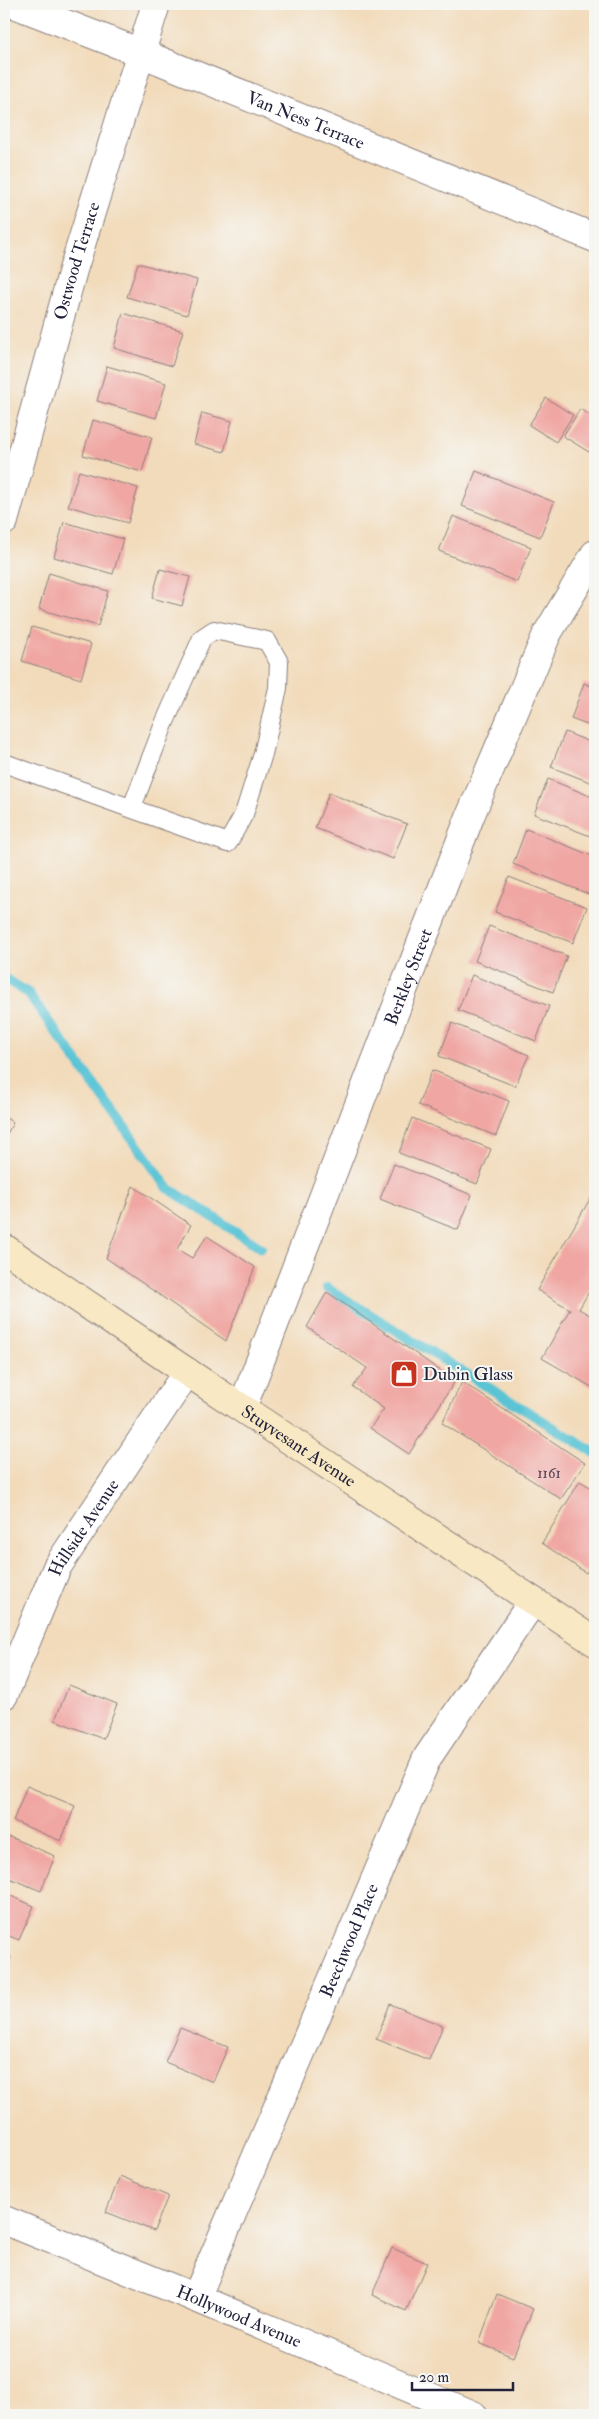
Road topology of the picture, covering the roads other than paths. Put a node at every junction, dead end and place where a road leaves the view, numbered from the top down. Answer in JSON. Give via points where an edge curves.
{"nodes":[{"id":1,"x":14,"y":4,"type":"edge"},
{"id":2,"x":156,"y":4,"type":"edge"},
{"id":3,"x":141,"y":53,"type":"junction"},
{"id":4,"x":595,"y":238,"type":"edge"},
{"id":5,"x":4,"y":520,"type":"edge"},
{"id":6,"x":595,"y":554,"type":"edge"},
{"id":7,"x":4,"y":763,"type":"edge"},
{"id":8,"x":132,"y":807,"type":"junction"},
{"id":9,"x":4,"y":1248,"type":"edge"},
{"id":10,"x":187,"y":1372,"type":"junction"},
{"id":11,"x":242,"y":1408,"type":"junction"},
{"id":12,"x":533,"y":1601,"type":"junction"},
{"id":13,"x":595,"y":1642,"type":"edge"},
{"id":14,"x":4,"y":1695,"type":"edge"},
{"id":15,"x":4,"y":2220,"type":"edge"},
{"id":16,"x":196,"y":2298,"type":"junction"},
{"id":17,"x":473,"y":2415,"type":"edge"}],
"edges":[{"from":1,"to":3,"type":"street","name":"Van Ness Terrace"},
{"from":2,"to":3,"type":"street","name":"Ostwood Terrace"},
{"from":3,"to":4,"type":"street","name":"Van Ness Terrace"},
{"from":3,"to":5,"type":"street","name":"Ostwood Terrace","via":[[73,270]]},
{"from":6,"to":11,"type":"street","name":"Berkley Street","via":[[547,634],[471,814]]},
{"from":7,"to":8,"type":"lane"},
{"from":8,"to":8,"type":"lane","via":[[202,638],[214,630],[267,641],[279,662],[278,688],[261,763],[244,814],[228,843]]},
{"from":9,"to":10,"type":"main road","name":"Stuyvesant Avenue"},
{"from":10,"to":11,"type":"main road","name":"Stuyvesant Avenue"},
{"from":10,"to":14,"type":"street","name":"Hillside Avenue","via":[[57,1567]]},
{"from":11,"to":12,"type":"main road","name":"Stuyvesant Avenue"},
{"from":12,"to":13,"type":"main road","name":"Stuyvesant Avenue"},
{"from":12,"to":16,"type":"street","name":"Beechwood Place","via":[[427,1758]]},
{"from":15,"to":16,"type":"street","name":"Hollywood Avenue"},
{"from":16,"to":17,"type":"street","name":"Hollywood Avenue"}]}
